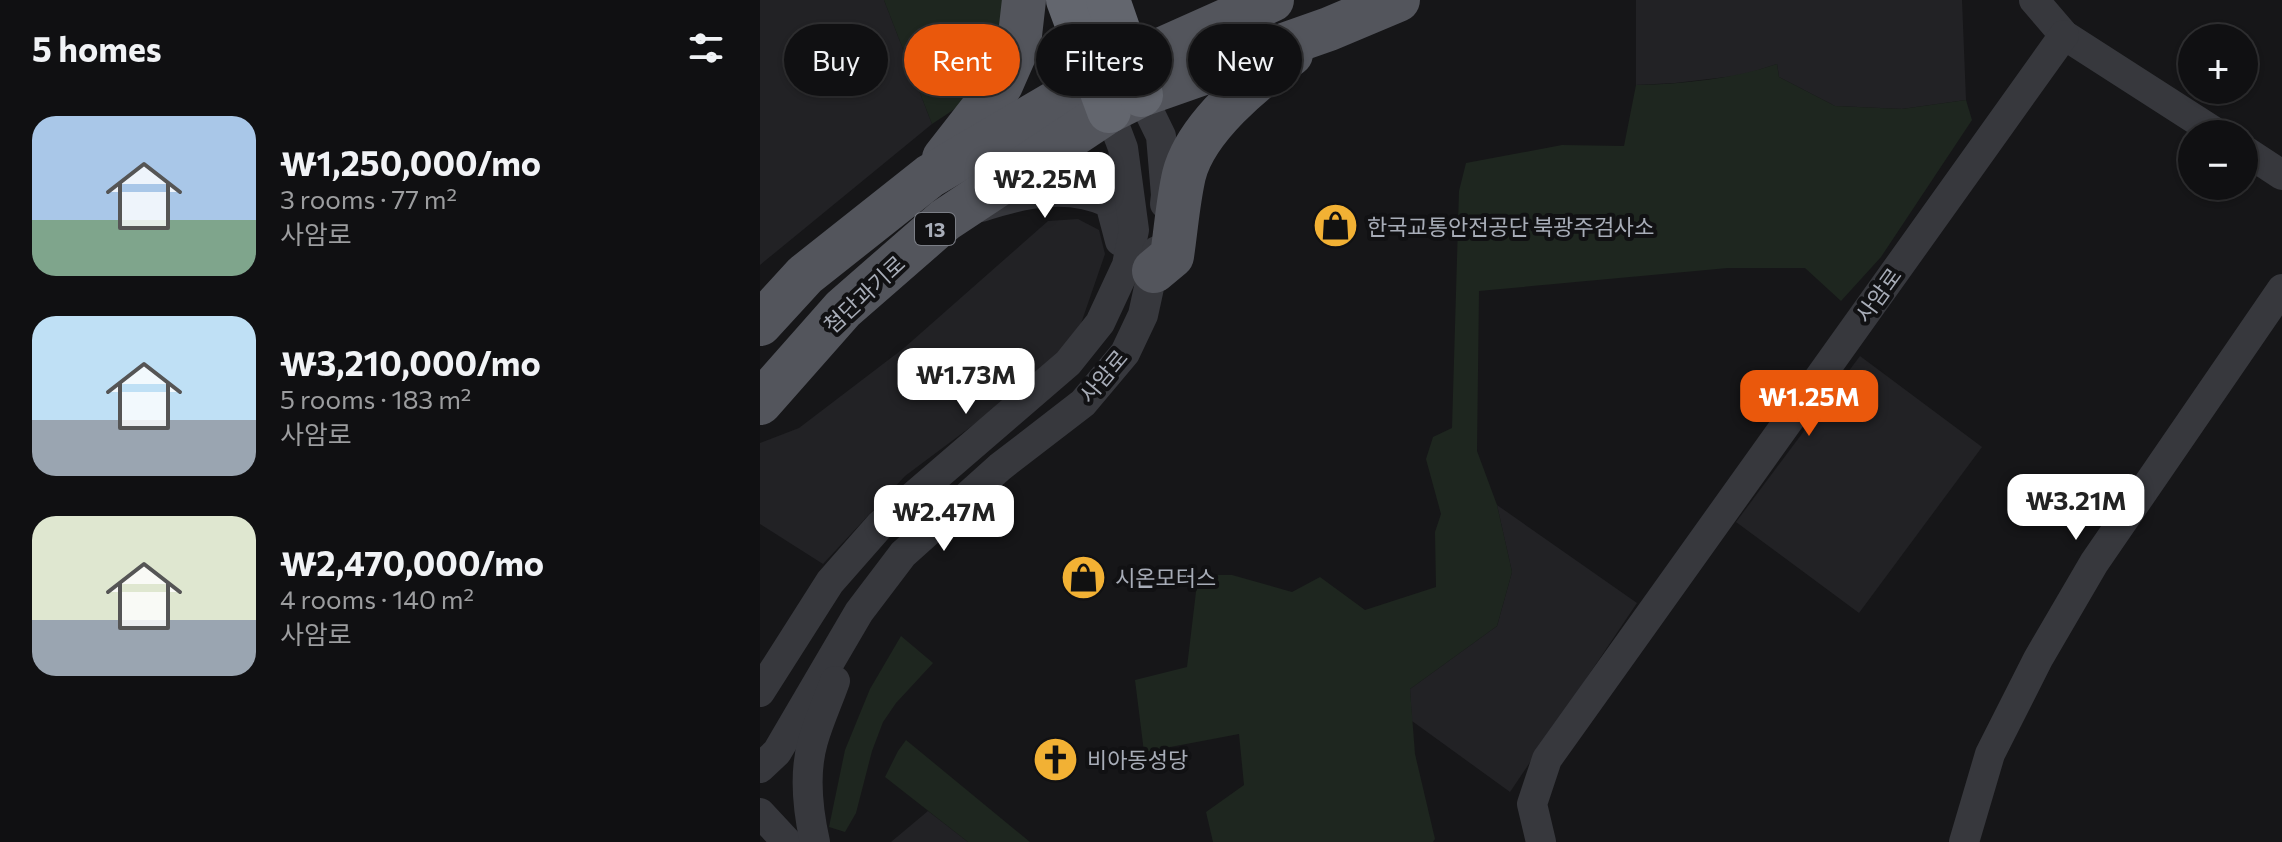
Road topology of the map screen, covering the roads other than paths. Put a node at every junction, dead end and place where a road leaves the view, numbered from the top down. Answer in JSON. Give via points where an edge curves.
{"nodes":[{"id":1,"x":1024,"y":0,"type":"edge"},
{"id":2,"x":1068,"y":0,"type":"edge"},
{"id":3,"x":1108,"y":0,"type":"edge"},
{"id":4,"x":1272,"y":0,"type":"edge"},
{"id":5,"x":1398,"y":0,"type":"edge"},
{"id":6,"x":2034,"y":0,"type":"edge"},
{"id":7,"x":1082,"y":24,"type":"edge"},
{"id":8,"x":1111,"y":24,"type":"edge"},
{"id":9,"x":1329,"y":29,"type":"junction"},
{"id":10,"x":2064,"y":35,"type":"junction"},
{"id":11,"x":1172,"y":57,"type":"edge"},
{"id":12,"x":1172,"y":73,"type":"edge"},
{"id":13,"x":1101,"y":96,"type":"edge"},
{"id":14,"x":1108,"y":96,"type":"edge"},
{"id":15,"x":1120,"y":96,"type":"edge"},
{"id":16,"x":1128,"y":96,"type":"edge"},
{"id":17,"x":2196,"y":120,"type":"edge"},
{"id":18,"x":2258,"y":159,"type":"edge"},
{"id":19,"x":2282,"y":175,"type":"edge"},
{"id":20,"x":930,"y":176,"type":"junction"},
{"id":21,"x":945,"y":220,"type":"junction"},
{"id":22,"x":1140,"y":268,"type":"junction"},
{"id":23,"x":2282,"y":289,"type":"edge"},
{"id":24,"x":760,"y":324,"type":"edge"},
{"id":25,"x":760,"y":403,"type":"edge"},
{"id":26,"x":859,"y":612,"type":"junction"},
{"id":27,"x":760,"y":692,"type":"edge"},
{"id":28,"x":760,"y":768,"type":"edge"},
{"id":29,"x":760,"y":813,"type":"edge"},
{"id":30,"x":787,"y":842,"type":"edge"},
{"id":31,"x":815,"y":842,"type":"edge"},
{"id":32,"x":1541,"y":842,"type":"edge"},
{"id":33,"x":1964,"y":842,"type":"edge"}],
"edges":[{"from":1,"to":20,"type":"main road","via":[[1019,44],[1001,85]]},
{"from":2,"to":7,"type":"highway"},
{"from":3,"to":8,"type":"highway"},
{"from":4,"to":11,"type":"main road","number":"13"},
{"from":5,"to":9,"type":"main road","number":"13"},
{"from":6,"to":10,"type":"street"},
{"from":9,"to":12,"type":"main road","number":"13"},
{"from":9,"to":22,"type":"main road","via":[[1257,80],[1209,129],[1185,172],[1172,256]]},
{"from":10,"to":17,"type":"street"},
{"from":10,"to":32,"type":"street","name":"사암로","via":[[1547,759],[1532,804]]},
{"from":13,"to":20,"type":"main road","number":"13"},
{"from":14,"to":21,"type":"main road","name":"첨단과기로","number":"13"},
{"from":15,"to":22,"type":"street","name":"사암로"},
{"from":16,"to":22,"type":"street","name":"사암로","via":[[1161,136],[1166,195]]},
{"from":18,"to":19,"type":"street"},
{"from":20,"to":24,"type":"main road","number":"13","via":[[805,275]]},
{"from":21,"to":22,"type":"street","name":"사암로","via":[[1041,193],[1092,195],[1110,203]]},
{"from":21,"to":25,"type":"main road","name":"첨단과기로","number":"13","via":[[843,309]]},
{"from":22,"to":26,"type":"street","name":"사암로","via":[[1143,315],[1125,353],[1083,403],[1000,467],[903,554]]},
{"from":22,"to":27,"type":"street","name":"사암로","via":[[1068,363],[881,524],[830,582]]},
{"from":23,"to":33,"type":"street","via":[[2094,563],[2038,659],[1990,754]]},
{"from":26,"to":28,"type":"street","name":"사암로","via":[[777,752]]},
{"from":26,"to":31,"type":"street","via":[[812,744],[809,799]]},
{"from":29,"to":30,"type":"street"}]}
